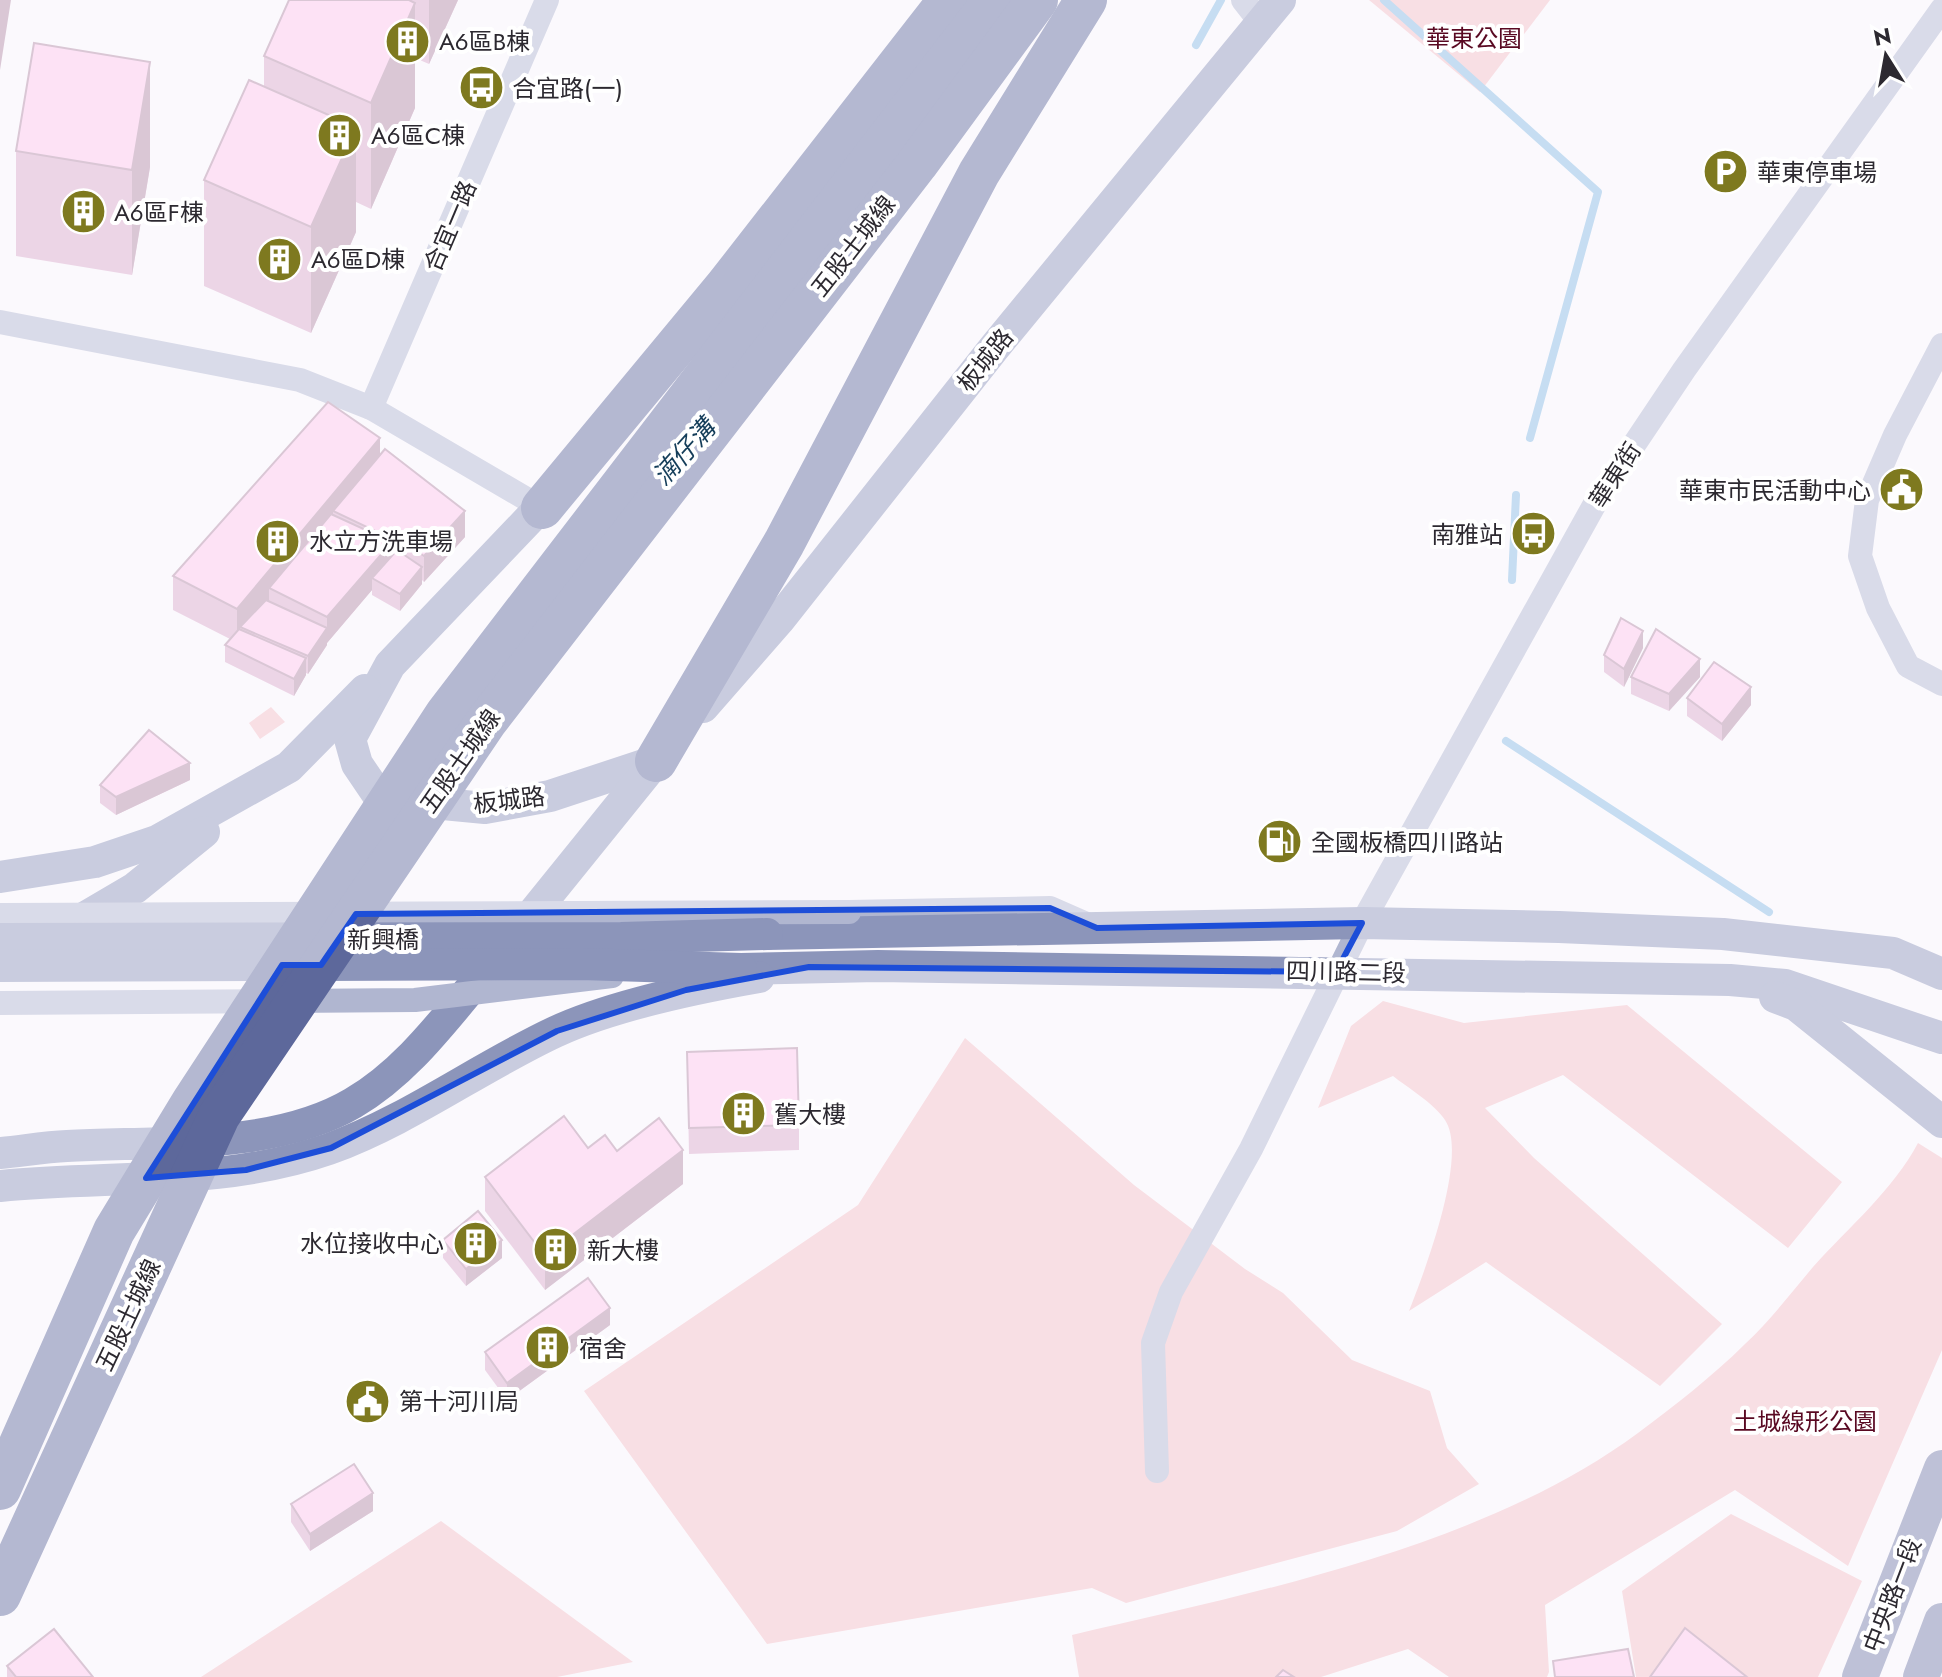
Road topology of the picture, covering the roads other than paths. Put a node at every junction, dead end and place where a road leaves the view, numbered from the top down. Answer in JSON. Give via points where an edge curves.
{"nodes":[{"id":1,"x":547,"y":0,"type":"edge"},
{"id":2,"x":926,"y":0,"type":"edge"},
{"id":3,"x":949,"y":0,"type":"edge"},
{"id":4,"x":994,"y":0,"type":"edge"},
{"id":5,"x":1037,"y":0,"type":"edge"},
{"id":6,"x":1086,"y":0,"type":"edge"},
{"id":7,"x":1261,"y":8,"type":"edge"},
{"id":8,"x":1942,"y":9,"type":"edge"},
{"id":9,"x":0,"y":322,"type":"edge"},
{"id":10,"x":1942,"y":345,"type":"edge"},
{"id":11,"x":371,"y":408,"type":"junction"},
{"id":12,"x":542,"y":508,"type":"junction"},
{"id":13,"x":390,"y":665,"type":"junction"},
{"id":14,"x":1942,"y":684,"type":"edge"},
{"id":15,"x":656,"y":761,"type":"junction"},
{"id":16,"x":289,"y":767,"type":"junction"},
{"id":17,"x":0,"y":877,"type":"edge"},
{"id":18,"x":0,"y":915,"type":"edge"},
{"id":19,"x":1362,"y":923,"type":"junction"},
{"id":20,"x":1097,"y":928,"type":"junction"},
{"id":21,"x":767,"y":934,"type":"joint"},
{"id":22,"x":0,"y":939,"type":"edge"},
{"id":23,"x":1942,"y":952,"type":"edge"},
{"id":24,"x":1893,"y":953,"type":"junction"},
{"id":25,"x":687,"y":967,"type":"junction"},
{"id":26,"x":809,"y":967,"type":"junction"},
{"id":27,"x":0,"y":968,"type":"edge"},
{"id":28,"x":741,"y":969,"type":"joint"},
{"id":29,"x":1336,"y":972,"type":"junction"},
{"id":30,"x":1942,"y":974,"type":"edge"},
{"id":31,"x":1730,"y":980,"type":"junction"},
{"id":32,"x":0,"y":1003,"type":"edge"},
{"id":33,"x":1942,"y":1038,"type":"edge"},
{"id":34,"x":1942,"y":1122,"type":"edge"},
{"id":35,"x":0,"y":1138,"type":"edge"},
{"id":36,"x":63,"y":1146,"type":"junction"},
{"id":37,"x":0,"y":1153,"type":"edge"},
{"id":38,"x":0,"y":1186,"type":"edge"},
{"id":39,"x":1942,"y":1468,"type":"edge"},
{"id":40,"x":1157,"y":1471,"type":"dead end"},
{"id":41,"x":0,"y":1489,"type":"edge"},
{"id":42,"x":0,"y":1595,"type":"edge"},
{"id":43,"x":1942,"y":1621,"type":"edge"},
{"id":44,"x":1860,"y":1677,"type":"edge"},
{"id":45,"x":1921,"y":1677,"type":"edge"}],
"edges":[{"from":1,"to":11,"type":"street","name":"合宜一路"},
{"from":2,"to":12,"type":"main road","name":"板城路","via":[[672,346]]},
{"from":3,"to":12,"type":"highway","via":[[726,286]]},
{"from":4,"to":41,"type":"highway","name":"五股土城線","bridge":true,"via":[[446,714],[201,1087],[114,1231]]},
{"from":5,"to":42,"type":"highway","name":"五股土城線","bridge":true,"via":[[917,164],[486,722],[219,1116]]},
{"from":6,"to":15,"type":"highway","via":[[986,160],[784,543]]},
{"from":7,"to":15,"type":"main road","name":"板城路","via":[[779,620]]},
{"from":8,"to":19,"type":"street","name":"華東街","via":[[1597,500]]},
{"from":9,"to":11,"type":"street","via":[[300,380]]},
{"from":10,"to":14,"type":"street","via":[[1867,500],[1860,556],[1878,608],[1908,666]]},
{"from":11,"to":12,"type":"street"},
{"from":12,"to":13,"type":"main road","name":"板城路"},
{"from":13,"to":15,"type":"main road","name":"板城路","via":[[350,739],[357,764],[380,798],[485,808],[550,796]]},
{"from":13,"to":16,"type":"main road"},
{"from":15,"to":36,"type":"main road","via":[[423,1045],[353,1103],[307,1124],[238,1136]]},
{"from":16,"to":17,"type":"main road","via":[[157,841],[95,862]]},
{"from":16,"to":27,"type":"main road","via":[[135,888]]},
{"from":18,"to":20,"type":"street","bridge":true,"via":[[1050,908]]},
{"from":19,"to":20,"type":"main road","name":"四川路二段"},
{"from":19,"to":24,"type":"main road","name":"四川路二段","via":[[1723,934]]},
{"from":19,"to":29,"type":"street","name":"華東街"},
{"from":20,"to":21,"type":"main road","name":"四川路二段"},
{"from":21,"to":22,"type":"main road","name":"新興橋","bridge":true},
{"from":23,"to":24,"type":"main road"},
{"from":24,"to":30,"type":"main road","name":"四川路二段"},
{"from":25,"to":27,"type":"main road","name":"新興橋","bridge":true},
{"from":25,"to":28,"type":"main road","name":"新興橋","bridge":true},
{"from":25,"to":32,"type":"street","bridge":true,"via":[[415,1000]]},
{"from":26,"to":28,"type":"main road","name":"四川路二段"},
{"from":26,"to":29,"type":"main road","name":"四川路二段"},
{"from":26,"to":38,"type":"main road","via":[[686,990],[557,1031],[374,1129],[288,1162],[200,1176]]},
{"from":29,"to":31,"type":"main road","name":"四川路二段"},
{"from":29,"to":40,"type":"street","name":"華東街","via":[[1251,1149],[1171,1292],[1153,1343]]},
{"from":31,"to":33,"type":"main road","name":"四川路二段","via":[[1785,985]]},
{"from":31,"to":34,"type":"main road","via":[[1796,1005]]},
{"from":35,"to":36,"type":"main road"},
{"from":36,"to":37,"type":"main road"},
{"from":39,"to":44,"type":"main road","name":"中央路一段"},
{"from":43,"to":45,"type":"main road"}]}
